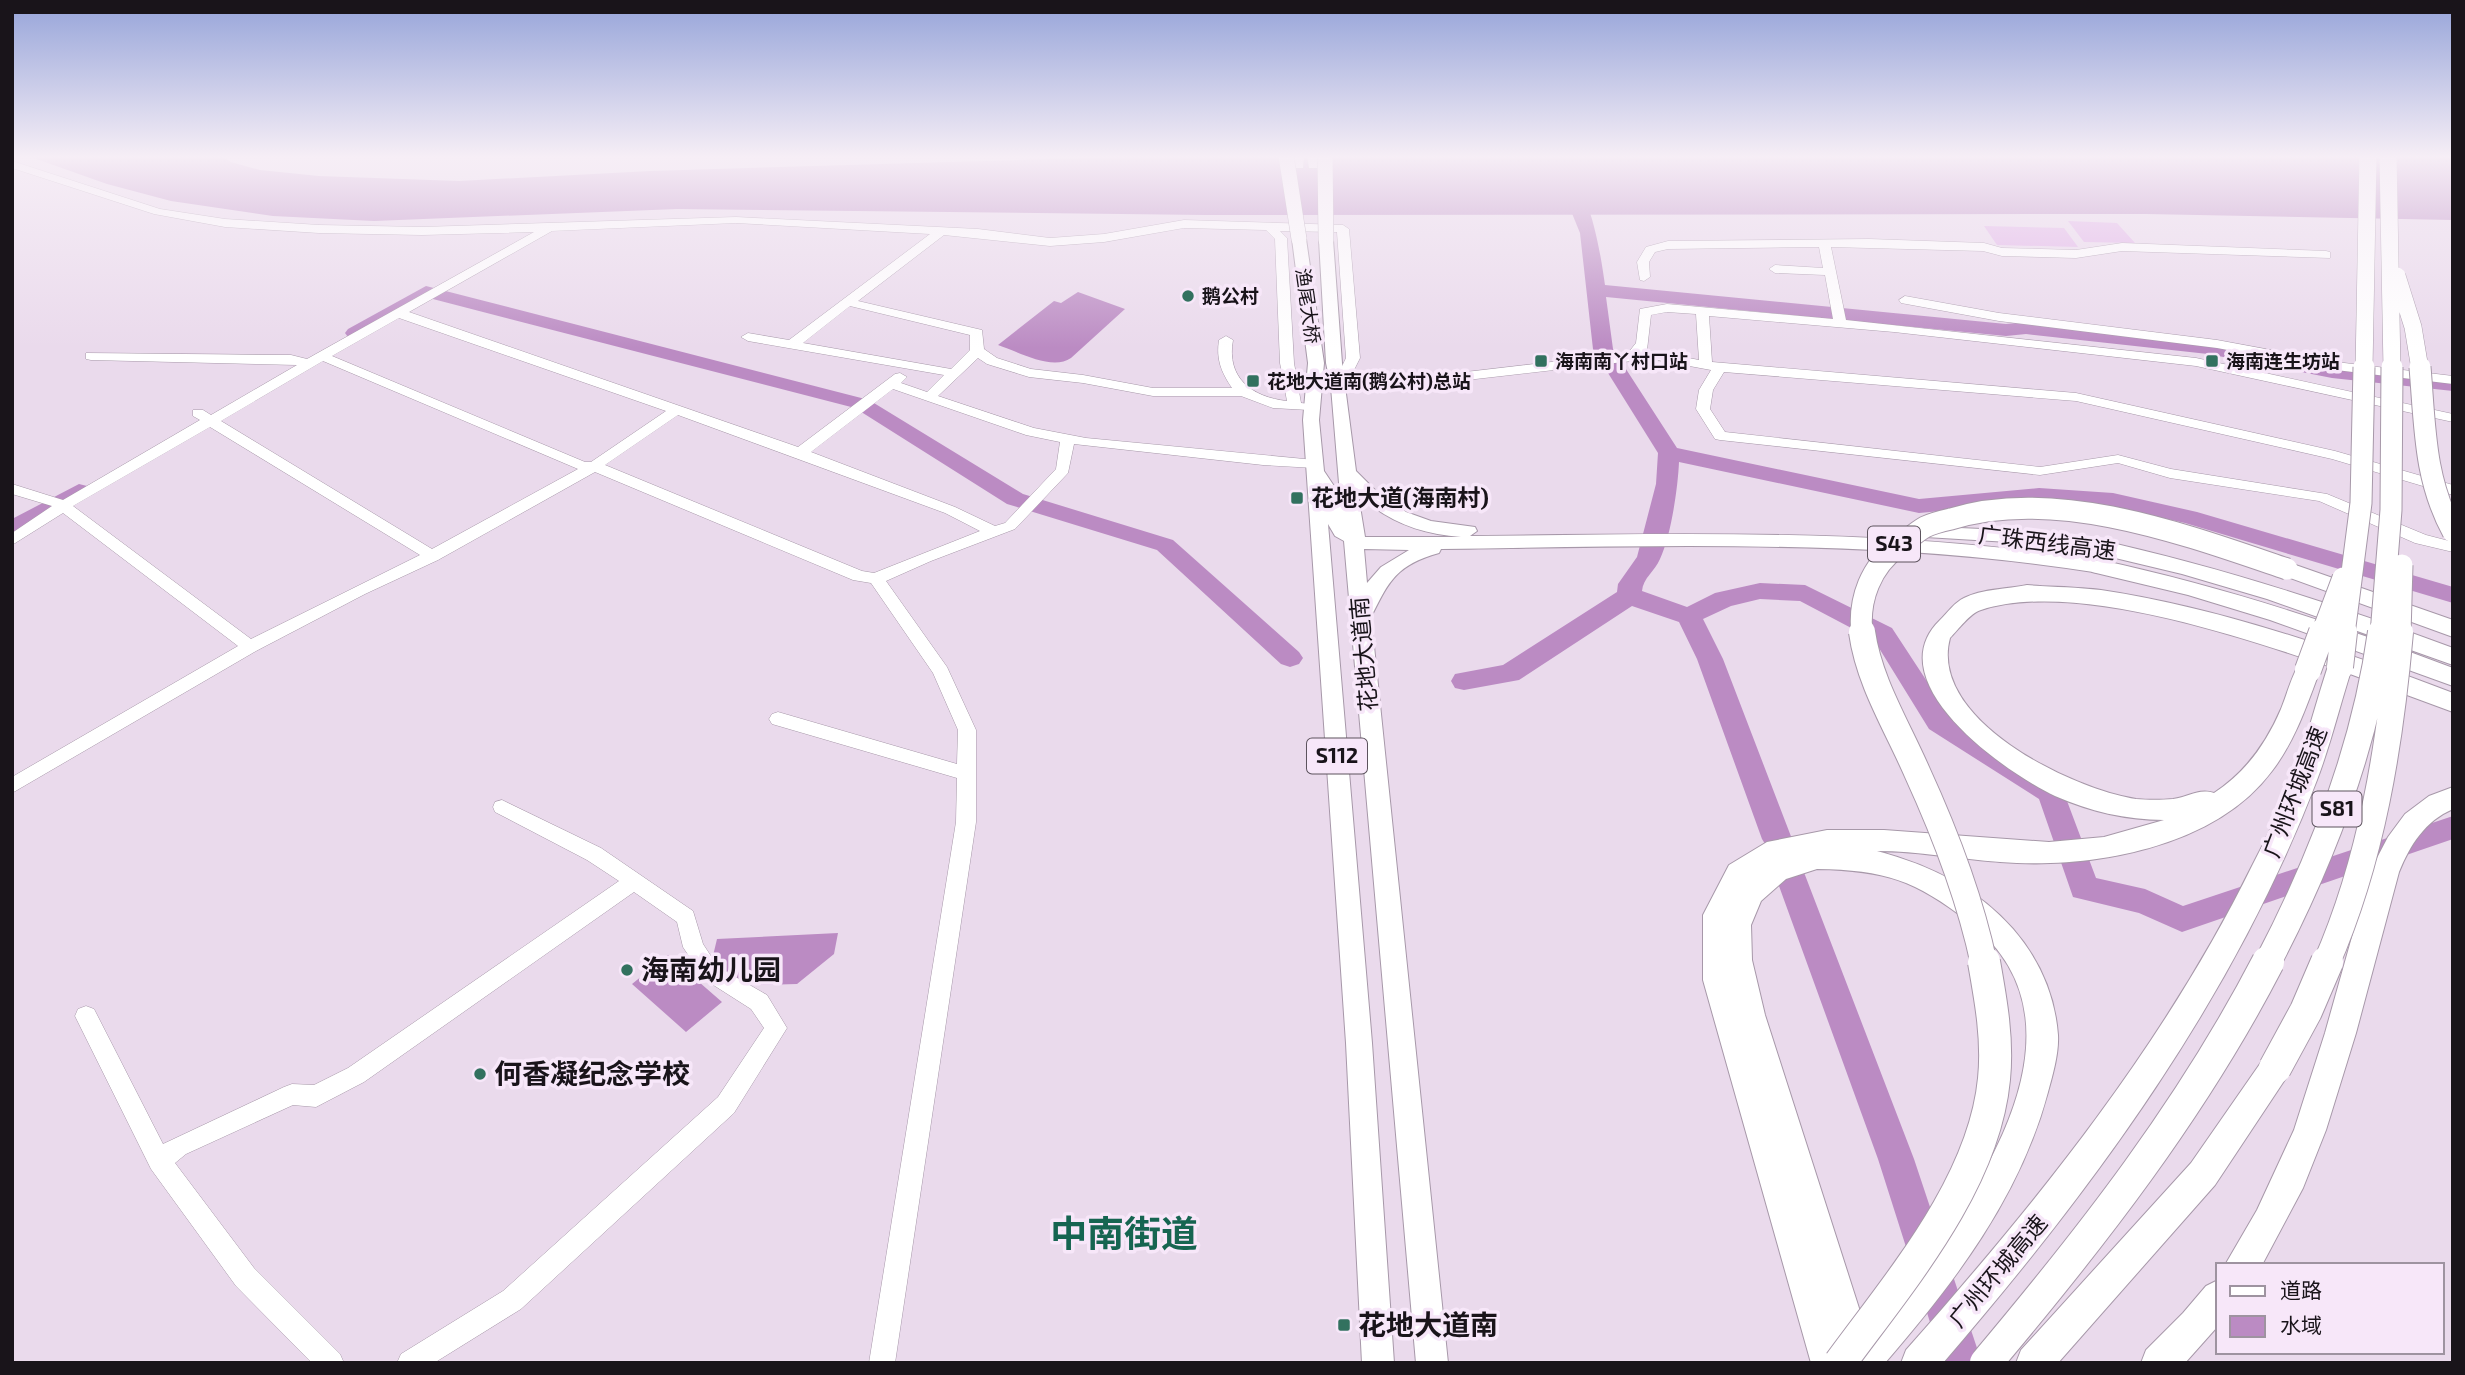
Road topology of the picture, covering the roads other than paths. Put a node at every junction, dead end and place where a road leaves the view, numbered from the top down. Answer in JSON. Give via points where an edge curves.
{"nodes":[{"id":1,"x":202,"y":219,"type":"edge"},
{"id":2,"x":1296,"y":219,"type":"edge"},
{"id":3,"x":1299,"y":219,"type":"edge"},
{"id":4,"x":1323,"y":219,"type":"edge"},
{"id":5,"x":1326,"y":219,"type":"edge"},
{"id":6,"x":2367,"y":219,"type":"edge"},
{"id":7,"x":2390,"y":219,"type":"edge"},
{"id":8,"x":550,"y":228,"type":"junction"},
{"id":9,"x":1269,"y":228,"type":"junction"},
{"id":10,"x":941,"y":231,"type":"junction"},
{"id":11,"x":1299,"y":239,"type":"junction"},
{"id":12,"x":1326,"y":240,"type":"junction"},
{"id":13,"x":2391,"y":242,"type":"junction"},
{"id":14,"x":1825,"y":244,"type":"junction"},
{"id":15,"x":2326,"y":255,"type":"dead end"},
{"id":16,"x":1775,"y":269,"type":"dead end"},
{"id":17,"x":1831,"y":272,"type":"junction"},
{"id":18,"x":1644,"y":277,"type":"dead end"},
{"id":19,"x":1905,"y":300,"type":"dead end"},
{"id":20,"x":848,"y":302,"type":"junction"},
{"id":21,"x":1702,"y":310,"type":"junction"},
{"id":22,"x":398,"y":313,"type":"junction"},
{"id":23,"x":1840,"y":317,"type":"junction"},
{"id":24,"x":748,"y":337,"type":"dead end"},
{"id":25,"x":1226,"y":340,"type":"dead end"},
{"id":26,"x":793,"y":345,"type":"junction"},
{"id":27,"x":977,"y":351,"type":"junction"},
{"id":28,"x":1636,"y":355,"type":"junction"},
{"id":29,"x":91,"y":356,"type":"dead end"},
{"id":30,"x":315,"y":360,"type":"junction"},
{"id":31,"x":1316,"y":363,"type":"joint"},
{"id":32,"x":913,"y":366,"type":"junction"},
{"id":33,"x":1713,"y":366,"type":"junction"},
{"id":34,"x":953,"y":373,"type":"junction"},
{"id":35,"x":2453,"y":380,"type":"edge"},
{"id":36,"x":891,"y":384,"type":"junction"},
{"id":37,"x":1339,"y":387,"type":"junction"},
{"id":38,"x":1243,"y":393,"type":"junction"},
{"id":39,"x":929,"y":397,"type":"junction"},
{"id":40,"x":1303,"y":407,"type":"junction"},
{"id":41,"x":678,"y":409,"type":"junction"},
{"id":42,"x":205,"y":417,"type":"junction"},
{"id":43,"x":2453,"y":418,"type":"edge"},
{"id":44,"x":1068,"y":439,"type":"junction"},
{"id":45,"x":800,"y":453,"type":"junction"},
{"id":46,"x":594,"y":466,"type":"junction"},
{"id":47,"x":1315,"y":467,"type":"junction"},
{"id":48,"x":1346,"y":471,"type":"junction"},
{"id":49,"x":2393,"y":472,"type":"junction"},
{"id":50,"x":12,"y":489,"type":"edge"},
{"id":51,"x":2453,"y":489,"type":"edge"},
{"id":52,"x":56,"y":502,"type":"junction"},
{"id":53,"x":2361,"y":503,"type":"junction"},
{"id":54,"x":994,"y":532,"type":"junction"},
{"id":55,"x":2453,"y":532,"type":"edge"},
{"id":56,"x":1625,"y":535,"type":"junction"},
{"id":57,"x":1354,"y":539,"type":"junction"},
{"id":58,"x":12,"y":540,"type":"edge"},
{"id":59,"x":1466,"y":544,"type":"junction"},
{"id":60,"x":2453,"y":547,"type":"edge"},
{"id":61,"x":432,"y":556,"type":"junction"},
{"id":62,"x":2097,"y":557,"type":"junction"},
{"id":63,"x":876,"y":579,"type":"junction"},
{"id":64,"x":1361,"y":623,"type":"junction"},
{"id":65,"x":2453,"y":629,"type":"edge"},
{"id":66,"x":250,"y":647,"type":"junction"},
{"id":67,"x":2453,"y":657,"type":"edge"},
{"id":68,"x":2308,"y":670,"type":"junction"},
{"id":69,"x":2453,"y":677,"type":"edge"},
{"id":70,"x":2453,"y":703,"type":"edge"},
{"id":71,"x":778,"y":719,"type":"dead end"},
{"id":72,"x":966,"y":774,"type":"junction"},
{"id":73,"x":12,"y":786,"type":"edge"},
{"id":74,"x":2453,"y":797,"type":"edge"},
{"id":75,"x":502,"y":807,"type":"dead end"},
{"id":76,"x":633,"y":881,"type":"junction"},
{"id":77,"x":86,"y":1016,"type":"dead end"},
{"id":78,"x":159,"y":1161,"type":"junction"},
{"id":79,"x":2243,"y":1263,"type":"edge"},
{"id":80,"x":2216,"y":1300,"type":"edge"},
{"id":81,"x":331,"y":1363,"type":"edge"},
{"id":82,"x":410,"y":1363,"type":"edge"},
{"id":83,"x":881,"y":1363,"type":"edge"},
{"id":84,"x":1378,"y":1363,"type":"edge"},
{"id":85,"x":1432,"y":1363,"type":"edge"},
{"id":86,"x":1829,"y":1363,"type":"edge"},
{"id":87,"x":1840,"y":1363,"type":"edge"},
{"id":88,"x":1860,"y":1363,"type":"edge"},
{"id":89,"x":1919,"y":1363,"type":"edge"},
{"id":90,"x":1986,"y":1363,"type":"edge"},
{"id":91,"x":2034,"y":1363,"type":"edge"},
{"id":92,"x":2159,"y":1363,"type":"edge"}],
"edges":[{"from":1,"to":8,"type":"street","via":[[396,230]]},
{"from":2,"to":11,"type":"main road","bridge":true},
{"from":3,"to":11,"type":"main road","name":"渔尾大桥","number":"S112","bridge":true},
{"from":4,"to":12,"type":"main road","bridge":true},
{"from":5,"to":12,"type":"main road","bridge":true},
{"from":6,"to":53,"type":"highway","name":"广州环城高速","number":"S81","bridge":true},
{"from":7,"to":13,"type":"highway","name":"广州环城高速","number":"S81","bridge":true},
{"from":8,"to":10,"type":"street","via":[[736,220]]},
{"from":8,"to":22,"type":"street"},
{"from":9,"to":10,"type":"street","via":[[1184,224],[1050,242]]},
{"from":9,"to":37,"type":"street","via":[[1343,229],[1353,359]]},
{"from":9,"to":40,"type":"street","via":[[1281,238],[1287,363]]},
{"from":10,"to":20,"type":"street"},
{"from":11,"to":31,"type":"main road","name":"渔尾大桥","number":"S112"},
{"from":12,"to":37,"type":"main road","name":"花地大道南"},
{"from":13,"to":49,"type":"highway","name":"广州环城高速","number":"S81","bridge":true},
{"from":13,"to":55,"type":"highway","bridge":true,"via":[[2416,339],[2428,474]]},
{"from":14,"to":15,"type":"street","via":[[2076,254],[2122,247]]},
{"from":14,"to":17,"type":"street"},
{"from":14,"to":18,"type":"street","via":[[1668,245],[1650,250],[1643,262]]},
{"from":16,"to":17,"type":"street"},
{"from":17,"to":23,"type":"street"},
{"from":19,"to":35,"type":"street"},
{"from":20,"to":26,"type":"street"},
{"from":20,"to":27,"type":"street","via":[[970,330],[977,333]]},
{"from":21,"to":23,"type":"street"},
{"from":21,"to":28,"type":"street","via":[[1651,308],[1645,312],[1643,348]]},
{"from":21,"to":33,"type":"street"},
{"from":22,"to":30,"type":"street"},
{"from":22,"to":41,"type":"street"},
{"from":23,"to":43,"type":"street","via":[[2196,362]]},
{"from":24,"to":26,"type":"street"},
{"from":25,"to":38,"type":"street","via":[[1226,369]]},
{"from":26,"to":32,"type":"street"},
{"from":27,"to":34,"type":"street"},
{"from":27,"to":38,"type":"street","via":[[1030,373],[1153,392]]},
{"from":28,"to":33,"type":"street"},
{"from":28,"to":37,"type":"street"},
{"from":29,"to":30,"type":"street"},
{"from":30,"to":42,"type":"street"},
{"from":30,"to":46,"type":"street","via":[[583,466]]},
{"from":31,"to":40,"type":"main road","name":"花地大道南","number":"S112"},
{"from":32,"to":34,"type":"street"},
{"from":32,"to":36,"type":"street"},
{"from":33,"to":51,"type":"street","via":[[2076,397],[2335,455]]},
{"from":33,"to":60,"type":"street","via":[[1703,409],[1720,436],[2040,471],[2118,459],[2169,473],[2322,497],[2421,539]]},
{"from":34,"to":39,"type":"street"},
{"from":36,"to":39,"type":"street"},
{"from":36,"to":45,"type":"street"},
{"from":37,"to":48,"type":"main road","name":"花地大道南"},
{"from":38,"to":40,"type":"street","via":[[1262,402]]},
{"from":39,"to":44,"type":"street","via":[[1031,432]]},
{"from":40,"to":47,"type":"main road","name":"花地大道南","number":"S112"},
{"from":41,"to":45,"type":"street"},
{"from":41,"to":46,"type":"street"},
{"from":42,"to":52,"type":"street"},
{"from":42,"to":61,"type":"street"},
{"from":44,"to":47,"type":"street"},
{"from":44,"to":54,"type":"street","via":[[1063,470],[1010,526]]},
{"from":45,"to":54,"type":"street","via":[[950,510]]},
{"from":46,"to":61,"type":"street"},
{"from":46,"to":63,"type":"street","via":[[859,576]]},
{"from":47,"to":48,"type":"main road","via":[[1328,478]]},
{"from":47,"to":57,"type":"main road","via":[[1334,499],[1337,523]]},
{"from":47,"to":84,"type":"main road","name":"花地大道南","number":"S112"},
{"from":48,"to":56,"type":"main road","number":"S43","via":[[1374,501],[1420,526]]},
{"from":48,"to":57,"type":"main road","name":"花地大道南"},
{"from":49,"to":90,"type":"highway","name":"广州环城高速","number":"S81","bridge":true,"via":[[2383,614],[2368,701],[2339,802],[2286,929],[2235,1025],[2165,1138],[2076,1256]]},
{"from":49,"to":91,"type":"highway","bridge":true,"via":[[2401,545],[2400,648],[2389,742],[2364,855],[2333,945],[2291,1039],[2241,1121],[2203,1174]]},
{"from":50,"to":52,"type":"street"},
{"from":52,"to":58,"type":"street"},
{"from":52,"to":66,"type":"street"},
{"from":53,"to":68,"type":"highway","bridge":true,"via":[[2346,567]]},
{"from":53,"to":89,"type":"highway","name":"广州环城高速","number":"S81","bridge":true,"via":[[2340,667],[2304,780],[2241,918],[2185,1018],[2128,1106],[2038,1226]]},
{"from":54,"to":63,"type":"street"},
{"from":56,"to":59,"type":"main road","number":"S43"},
{"from":56,"to":62,"type":"main road","name":"广珠西线高速","number":"S43"},
{"from":57,"to":59,"type":"main road","number":"S43","via":[[1373,544]]},
{"from":57,"to":64,"type":"main road","name":"花地大道南","number":"S112"},
{"from":59,"to":64,"type":"main road","via":[[1424,550],[1382,576],[1366,600]]},
{"from":61,"to":66,"type":"street"},
{"from":62,"to":67,"type":"highway","name":"广珠西线高速","number":"S43","via":[[2169,563],[2253,587]]},
{"from":62,"to":69,"type":"highway","name":"广珠西线高速","number":"S43"},
{"from":63,"to":72,"type":"street","via":[[941,671],[967,730]]},
{"from":64,"to":85,"type":"main road","name":"花地大道南","number":"S112"},
{"from":65,"to":87,"type":"highway","bridge":true,"via":[[2220,546],[2074,512],[2023,508],[1939,522],[1901,542],[1876,569],[1863,600],[1864,645],[1968,901],[1986,983],[1994,1071],[1987,1123],[1957,1188],[1920,1251]]},
{"from":66,"to":73,"type":"street"},
{"from":68,"to":70,"type":"highway","via":[[2282,721],[2249,765],[2202,801],[2168,808],[2136,807],[2098,800],[2010,761],[1960,713],[1944,688],[1936,648],[1939,634],[1966,607],[1990,597],[2050,593],[2132,604],[2225,626],[2341,661]]},
{"from":68,"to":86,"type":"highway","via":[[2272,752],[2245,783],[2208,810],[2170,829],[2079,851],[2019,853],[1852,839],[1805,841],[1776,849],[1733,879],[1720,902],[1713,938],[1718,981]]},
{"from":71,"to":72,"type":"street"},
{"from":72,"to":83,"type":"street","via":[[966,822]]},
{"from":74,"to":79,"type":"highway","via":[[2424,812],[2395,848],[2310,1133],[2285,1192]]},
{"from":75,"to":76,"type":"street","via":[[594,854]]},
{"from":76,"to":78,"type":"street","via":[[356,1075],[316,1096],[292,1094],[178,1146]]},
{"from":76,"to":82,"type":"street","via":[[686,917],[693,947],[711,973],[759,1002],[776,1028],[726,1105],[706,1124],[512,1300]]},
{"from":77,"to":78,"type":"street"},
{"from":78,"to":81,"type":"street","via":[[245,1277]]},
{"from":80,"to":92,"type":"highway"},
{"from":88,"to":88,"type":"highway","via":[[1968,1231],[1995,1188],[2033,1089],[2043,1036],[2038,995],[2016,952],[1990,922],[1954,894],[1908,871],[1863,859],[1829,857],[1791,864],[1762,880],[1741,910],[1736,942],[1744,990]]}]}
